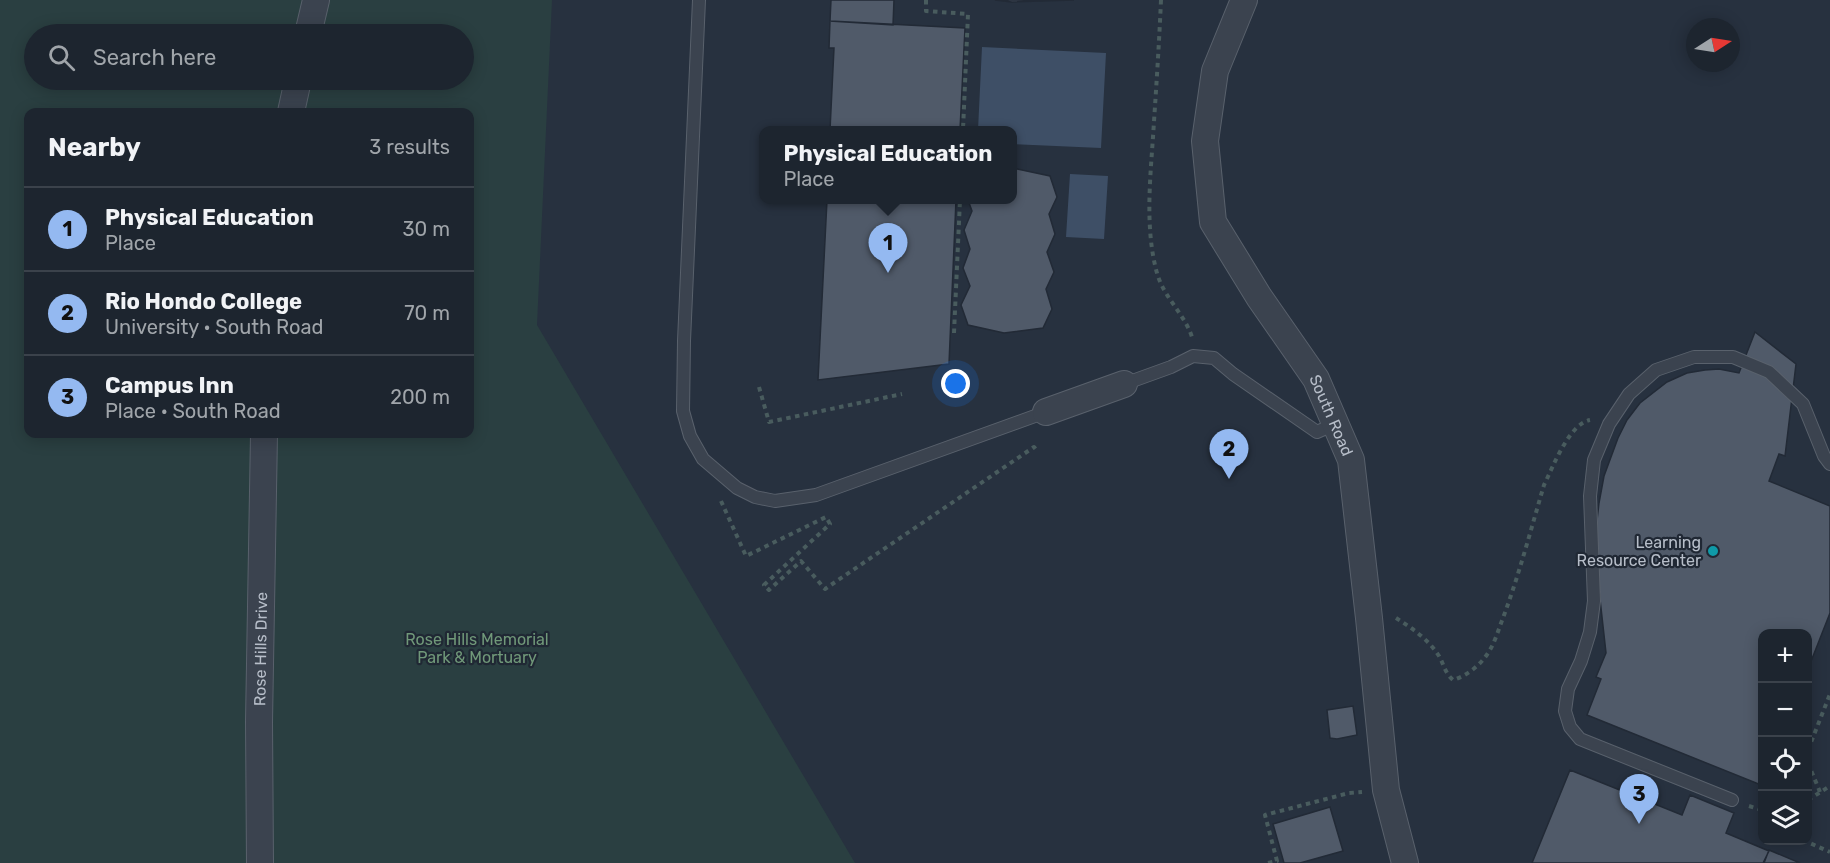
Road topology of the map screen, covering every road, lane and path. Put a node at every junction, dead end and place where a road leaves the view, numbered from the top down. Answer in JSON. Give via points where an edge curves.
{"nodes":[{"id":1,"x":316,"y":0,"type":"edge"},
{"id":2,"x":699,"y":0,"type":"edge"},
{"id":3,"x":926,"y":0,"type":"edge"},
{"id":4,"x":1161,"y":0,"type":"edge"},
{"id":5,"x":1244,"y":0,"type":"edge"},
{"id":6,"x":310,"y":24,"type":"edge"},
{"id":7,"x":296,"y":90,"type":"edge"},
{"id":8,"x":292,"y":108,"type":"edge"},
{"id":9,"x":963,"y":126,"type":"edge"},
{"id":10,"x":960,"y":204,"type":"edge"},
{"id":11,"x":954,"y":333,"type":"dead end"},
{"id":12,"x":1200,"y":357,"type":"junction"},
{"id":13,"x":1124,"y":384,"type":"joint"},
{"id":14,"x":759,"y":387,"type":"dead end"},
{"id":15,"x":902,"y":394,"type":"dead end"},
{"id":16,"x":1046,"y":412,"type":"joint"},
{"id":17,"x":1335,"y":424,"type":"junction"},
{"id":18,"x":1609,"y":424,"type":"junction"},
{"id":19,"x":264,"y":438,"type":"edge"},
{"id":20,"x":1038,"y":452,"type":"dead end"},
{"id":21,"x":1830,"y":464,"type":"edge"},
{"id":22,"x":717,"y":492,"type":"dead end"},
{"id":23,"x":1369,"y":618,"type":"junction"},
{"id":24,"x":1830,"y":694,"type":"edge"},
{"id":25,"x":1812,"y":740,"type":"edge"},
{"id":26,"x":1812,"y":773,"type":"edge"},
{"id":27,"x":1830,"y":786,"type":"edge"},
{"id":28,"x":1371,"y":791,"type":"dead end"},
{"id":29,"x":1820,"y":792,"type":"junction"},
{"id":30,"x":1812,"y":797,"type":"edge"},
{"id":31,"x":1732,"y":800,"type":"dead end"},
{"id":32,"x":1812,"y":844,"type":"edge"},
{"id":33,"x":1830,"y":852,"type":"edge"},
{"id":34,"x":260,"y":863,"type":"edge"},
{"id":35,"x":1269,"y":863,"type":"edge"},
{"id":36,"x":1405,"y":863,"type":"edge"}],
"edges":[{"from":1,"to":6,"type":"street"},
{"from":2,"to":16,"type":"lane","via":[[683,411],[690,436],[703,459],[737,488],[774,501],[816,495]]},
{"from":3,"to":9,"type":"path","via":[[926,11],[968,14]]},
{"from":4,"to":12,"type":"path","via":[[1150,212],[1152,245],[1168,298],[1181,314]]},
{"from":5,"to":17,"type":"street","name":"South Road","via":[[1215,70],[1205,141],[1213,222],[1316,379]]},
{"from":7,"to":8,"type":"street"},
{"from":10,"to":11,"type":"path"},
{"from":12,"to":13,"type":"lane","via":[[1193,356]]},
{"from":12,"to":17,"type":"lane","via":[[1214,358],[1317,432]]},
{"from":13,"to":16,"type":"street"},
{"from":14,"to":15,"type":"path","via":[[769,422]]},
{"from":17,"to":23,"type":"street","name":"South Road","via":[[1351,460]]},
{"from":18,"to":21,"type":"lane","via":[[1629,394],[1656,370],[1694,357],[1733,357],[1769,372],[1803,404]]},
{"from":18,"to":23,"type":"path","via":[[1584,421],[1566,442],[1544,485],[1491,650],[1473,670],[1453,680],[1430,644],[1407,625],[1393,617]]},
{"from":18,"to":31,"type":"lane","via":[[1594,460],[1590,495],[1594,601],[1590,632],[1568,689],[1567,719],[1580,739]]},
{"from":19,"to":34,"type":"street","name":"Rose Hills Drive"},
{"from":20,"to":22,"type":"path","via":[[1034,447],[825,589],[801,561],[769,590],[764,585],[831,524],[826,517],[746,556]]},
{"from":23,"to":36,"type":"street","name":"South Road","via":[[1386,790]]},
{"from":24,"to":25,"type":"path"},
{"from":26,"to":29,"type":"path"},
{"from":27,"to":29,"type":"path"},
{"from":28,"to":35,"type":"path","via":[[1265,815],[1277,861]]},
{"from":29,"to":30,"type":"path"},
{"from":32,"to":33,"type":"path"}]}
